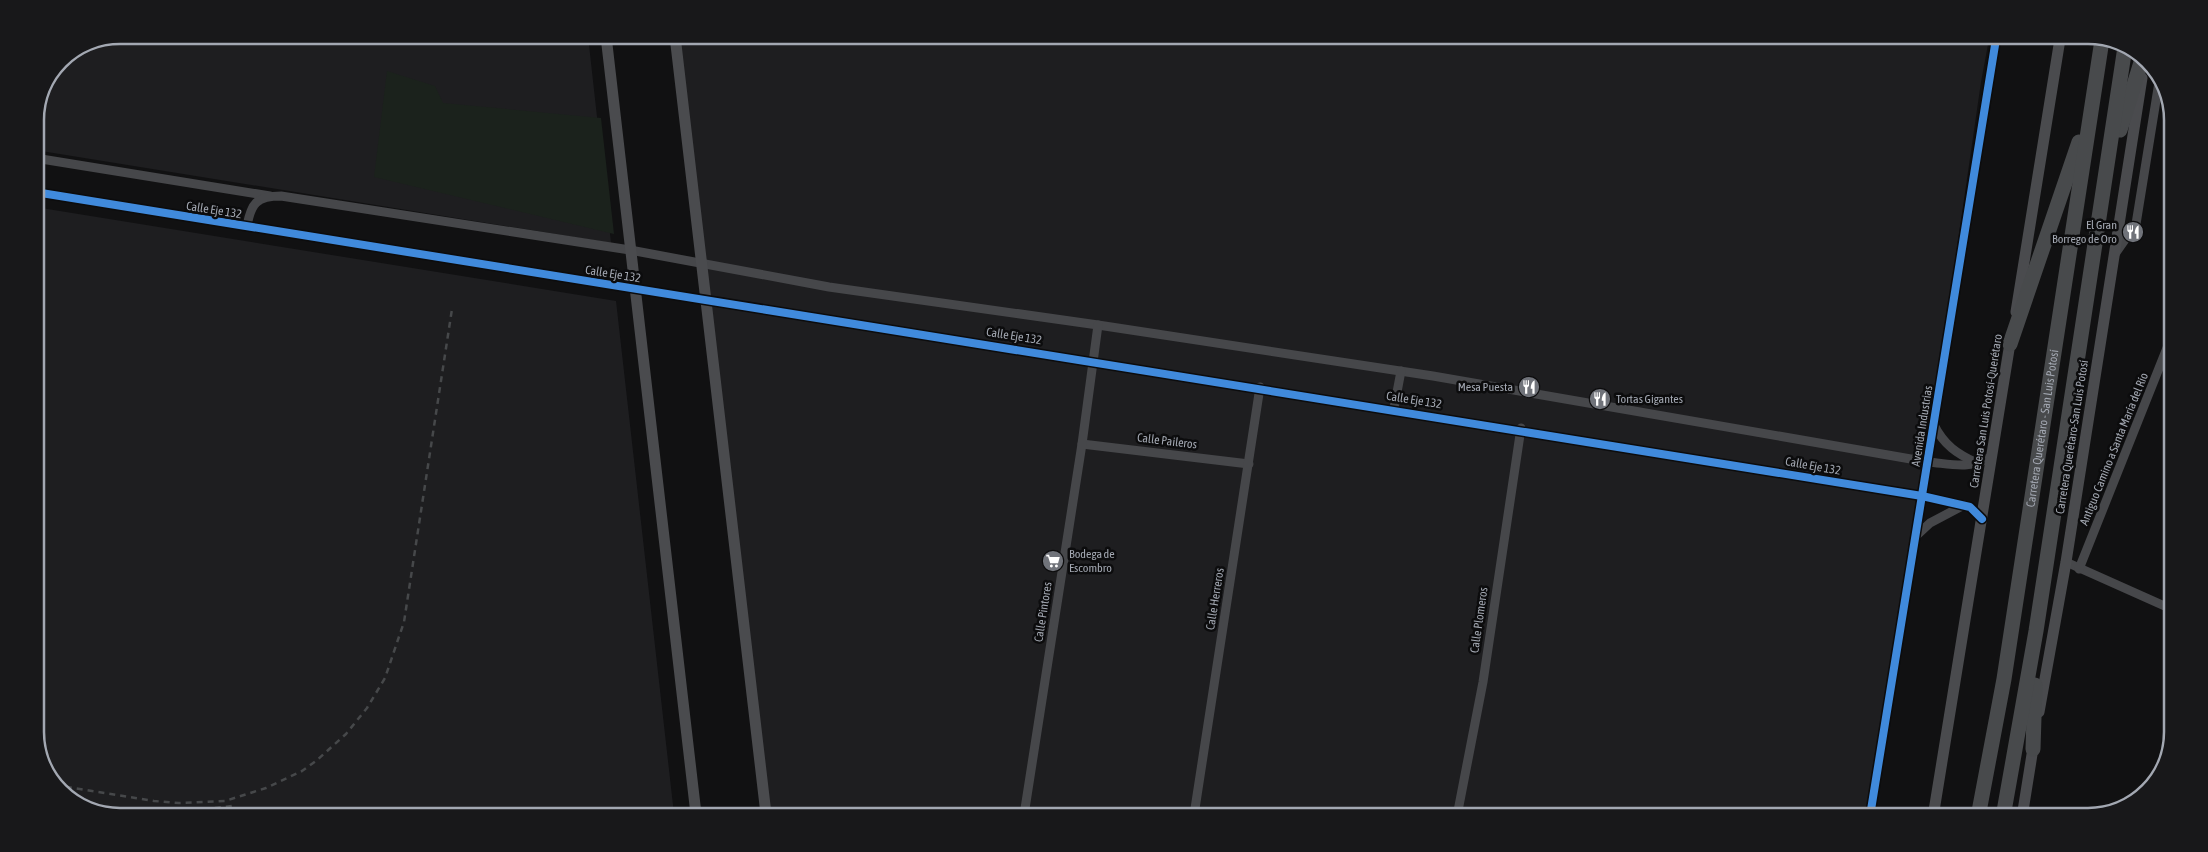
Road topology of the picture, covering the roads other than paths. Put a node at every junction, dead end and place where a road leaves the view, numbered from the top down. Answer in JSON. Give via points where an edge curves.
{"nodes":[{"id":1,"x":607,"y":44,"type":"edge"},
{"id":2,"x":676,"y":44,"type":"edge"},
{"id":3,"x":1995,"y":44,"type":"edge"},
{"id":4,"x":2059,"y":44,"type":"edge"},
{"id":5,"x":2101,"y":45,"type":"edge"},
{"id":6,"x":2125,"y":54,"type":"edge"},
{"id":7,"x":2141,"y":66,"type":"edge"},
{"id":8,"x":2143,"y":68,"type":"edge"},
{"id":9,"x":2142,"y":80,"type":"junction"},
{"id":10,"x":2153,"y":81,"type":"edge"},
{"id":11,"x":2158,"y":92,"type":"edge"},
{"id":12,"x":2091,"y":105,"type":"junction"},
{"id":13,"x":44,"y":159,"type":"edge"},
{"id":14,"x":2103,"y":187,"type":"junction"},
{"id":15,"x":44,"y":193,"type":"edge"},
{"id":16,"x":270,"y":196,"type":"junction"},
{"id":17,"x":247,"y":226,"type":"junction"},
{"id":18,"x":630,"y":250,"type":"junction"},
{"id":19,"x":2114,"y":254,"type":"junction"},
{"id":20,"x":699,"y":263,"type":"junction"},
{"id":21,"x":635,"y":289,"type":"junction"},
{"id":22,"x":704,"y":299,"type":"junction"},
{"id":23,"x":1098,"y":325,"type":"junction"},
{"id":24,"x":2010,"y":344,"type":"junction"},
{"id":25,"x":2164,"y":356,"type":"edge"},
{"id":26,"x":1094,"y":360,"type":"junction"},
{"id":27,"x":1401,"y":371,"type":"junction"},
{"id":28,"x":1260,"y":387,"type":"junction"},
{"id":29,"x":1394,"y":408,"type":"junction"},
{"id":30,"x":1934,"y":425,"type":"junction"},
{"id":31,"x":1521,"y":428,"type":"junction"},
{"id":32,"x":1082,"y":444,"type":"junction"},
{"id":33,"x":1992,"y":456,"type":"junction"},
{"id":34,"x":1928,"y":462,"type":"junction"},
{"id":35,"x":1249,"y":464,"type":"junction"},
{"id":36,"x":1980,"y":464,"type":"junction"},
{"id":37,"x":1922,"y":496,"type":"junction"},
{"id":38,"x":1964,"y":505,"type":"junction"},
{"id":39,"x":1982,"y":519,"type":"junction"},
{"id":40,"x":1916,"y":536,"type":"junction"},
{"id":41,"x":2066,"y":562,"type":"junction"},
{"id":42,"x":2079,"y":569,"type":"junction"},
{"id":43,"x":2164,"y":606,"type":"edge"},
{"id":44,"x":2036,"y":631,"type":"junction"},
{"id":45,"x":2033,"y":749,"type":"junction"},
{"id":46,"x":695,"y":808,"type":"edge"},
{"id":47,"x":765,"y":808,"type":"edge"},
{"id":48,"x":1025,"y":808,"type":"edge"},
{"id":49,"x":1195,"y":808,"type":"edge"},
{"id":50,"x":1459,"y":808,"type":"edge"},
{"id":51,"x":1871,"y":808,"type":"edge"},
{"id":52,"x":1934,"y":808,"type":"edge"},
{"id":53,"x":1980,"y":808,"type":"edge"},
{"id":54,"x":2006,"y":808,"type":"edge"},
{"id":55,"x":2023,"y":808,"type":"edge"}],
"edges":[{"from":1,"to":18,"type":"street"},
{"from":2,"to":20,"type":"street"},
{"from":3,"to":30,"type":"street","name":"Avenida Industrias"},
{"from":4,"to":24,"type":"street","name":"Carretera San Luis Potosí-Querétaro"},
{"from":5,"to":12,"type":"highway","name":"Carretera Querétaro - San Luis Potosí"},
{"from":6,"to":14,"type":"highway","name":"Carretera Querétaro - San Luis Potosí"},
{"from":7,"to":14,"type":"highway"},
{"from":8,"to":9,"type":"street","name":"Carretera Querétaro-San Luis Potosí"},
{"from":9,"to":10,"type":"street"},
{"from":9,"to":19,"type":"street","name":"Carretera Querétaro-San Luis Potosí"},
{"from":11,"to":19,"type":"street","via":[[2136,224]]},
{"from":12,"to":24,"type":"highway"},
{"from":12,"to":53,"type":"highway","name":"Carretera Querétaro - San Luis Potosí","via":[[2004,679]]},
{"from":13,"to":16,"type":"street","name":"Calle Eje 132"},
{"from":14,"to":44,"type":"highway","name":"Carretera Querétaro - San Luis Potosí"},
{"from":15,"to":17,"type":"street","name":"Calle Eje 132"},
{"from":16,"to":17,"type":"street","name":"Calle Eje 132","via":[[250,208]]},
{"from":16,"to":18,"type":"street","name":"Calle Eje 132"},
{"from":17,"to":21,"type":"street","name":"Calle Eje 132"},
{"from":18,"to":20,"type":"street","name":"Calle Eje 132"},
{"from":18,"to":21,"type":"street"},
{"from":19,"to":41,"type":"street","name":"Carretera Querétaro-San Luis Potosí"},
{"from":20,"to":22,"type":"street"},
{"from":20,"to":23,"type":"street","name":"Calle Eje 132","via":[[839,289]]},
{"from":21,"to":22,"type":"street","name":"Calle Eje 132"},
{"from":21,"to":46,"type":"street"},
{"from":22,"to":26,"type":"street","name":"Calle Eje 132"},
{"from":22,"to":47,"type":"street"},
{"from":23,"to":26,"type":"street","name":"Calle Pintores"},
{"from":23,"to":27,"type":"street","name":"Calle Eje 132"},
{"from":24,"to":33,"type":"street","name":"Carretera San Luis Potosí-Querétaro"},
{"from":25,"to":42,"type":"street","name":"Antiguo Camino a Santa María del Río"},
{"from":26,"to":28,"type":"street","name":"Calle Eje 132"},
{"from":26,"to":32,"type":"street","name":"Calle Pintores"},
{"from":27,"to":29,"type":"street"},
{"from":27,"to":34,"type":"street","name":"Calle Eje 132"},
{"from":28,"to":29,"type":"street","name":"Calle Eje 132"},
{"from":28,"to":35,"type":"street","name":"Calle Herreros"},
{"from":29,"to":31,"type":"street","name":"Calle Eje 132"},
{"from":30,"to":34,"type":"street","name":"Avenida Industrias"},
{"from":30,"to":36,"type":"street","via":[[1948,446]]},
{"from":31,"to":37,"type":"street","name":"Calle Eje 132"},
{"from":31,"to":50,"type":"street","name":"Calle Plomeros","via":[[1483,682]]},
{"from":32,"to":35,"type":"street","name":"Calle Paileros"},
{"from":32,"to":48,"type":"street","name":"Calle Pintores"},
{"from":33,"to":36,"type":"street"},
{"from":33,"to":39,"type":"street","name":"Carretera San Luis Potosí-Querétaro"},
{"from":34,"to":36,"type":"street","name":"Calle Eje 132","via":[[1964,466]]},
{"from":34,"to":37,"type":"street","name":"Avenida Industrias"},
{"from":35,"to":49,"type":"street","name":"Calle Herreros"},
{"from":37,"to":38,"type":"street","name":"Calle Eje 132"},
{"from":37,"to":40,"type":"street","name":"Avenida Industrias"},
{"from":38,"to":39,"type":"street","name":"Calle Eje 132"},
{"from":38,"to":40,"type":"street","via":[[1930,522]]},
{"from":39,"to":52,"type":"street","name":"Carretera San Luis Potosí-Querétaro"},
{"from":40,"to":51,"type":"street","name":"Avenida Industrias"},
{"from":41,"to":42,"type":"street"},
{"from":41,"to":45,"type":"street","name":"Carretera Querétaro-San Luis Potosí"},
{"from":42,"to":43,"type":"street"},
{"from":44,"to":45,"type":"highway"},
{"from":44,"to":54,"type":"highway","name":"Carretera Querétaro - San Luis Potosí"},
{"from":45,"to":55,"type":"street","name":"Carretera Querétaro-San Luis Potosí"}]}
